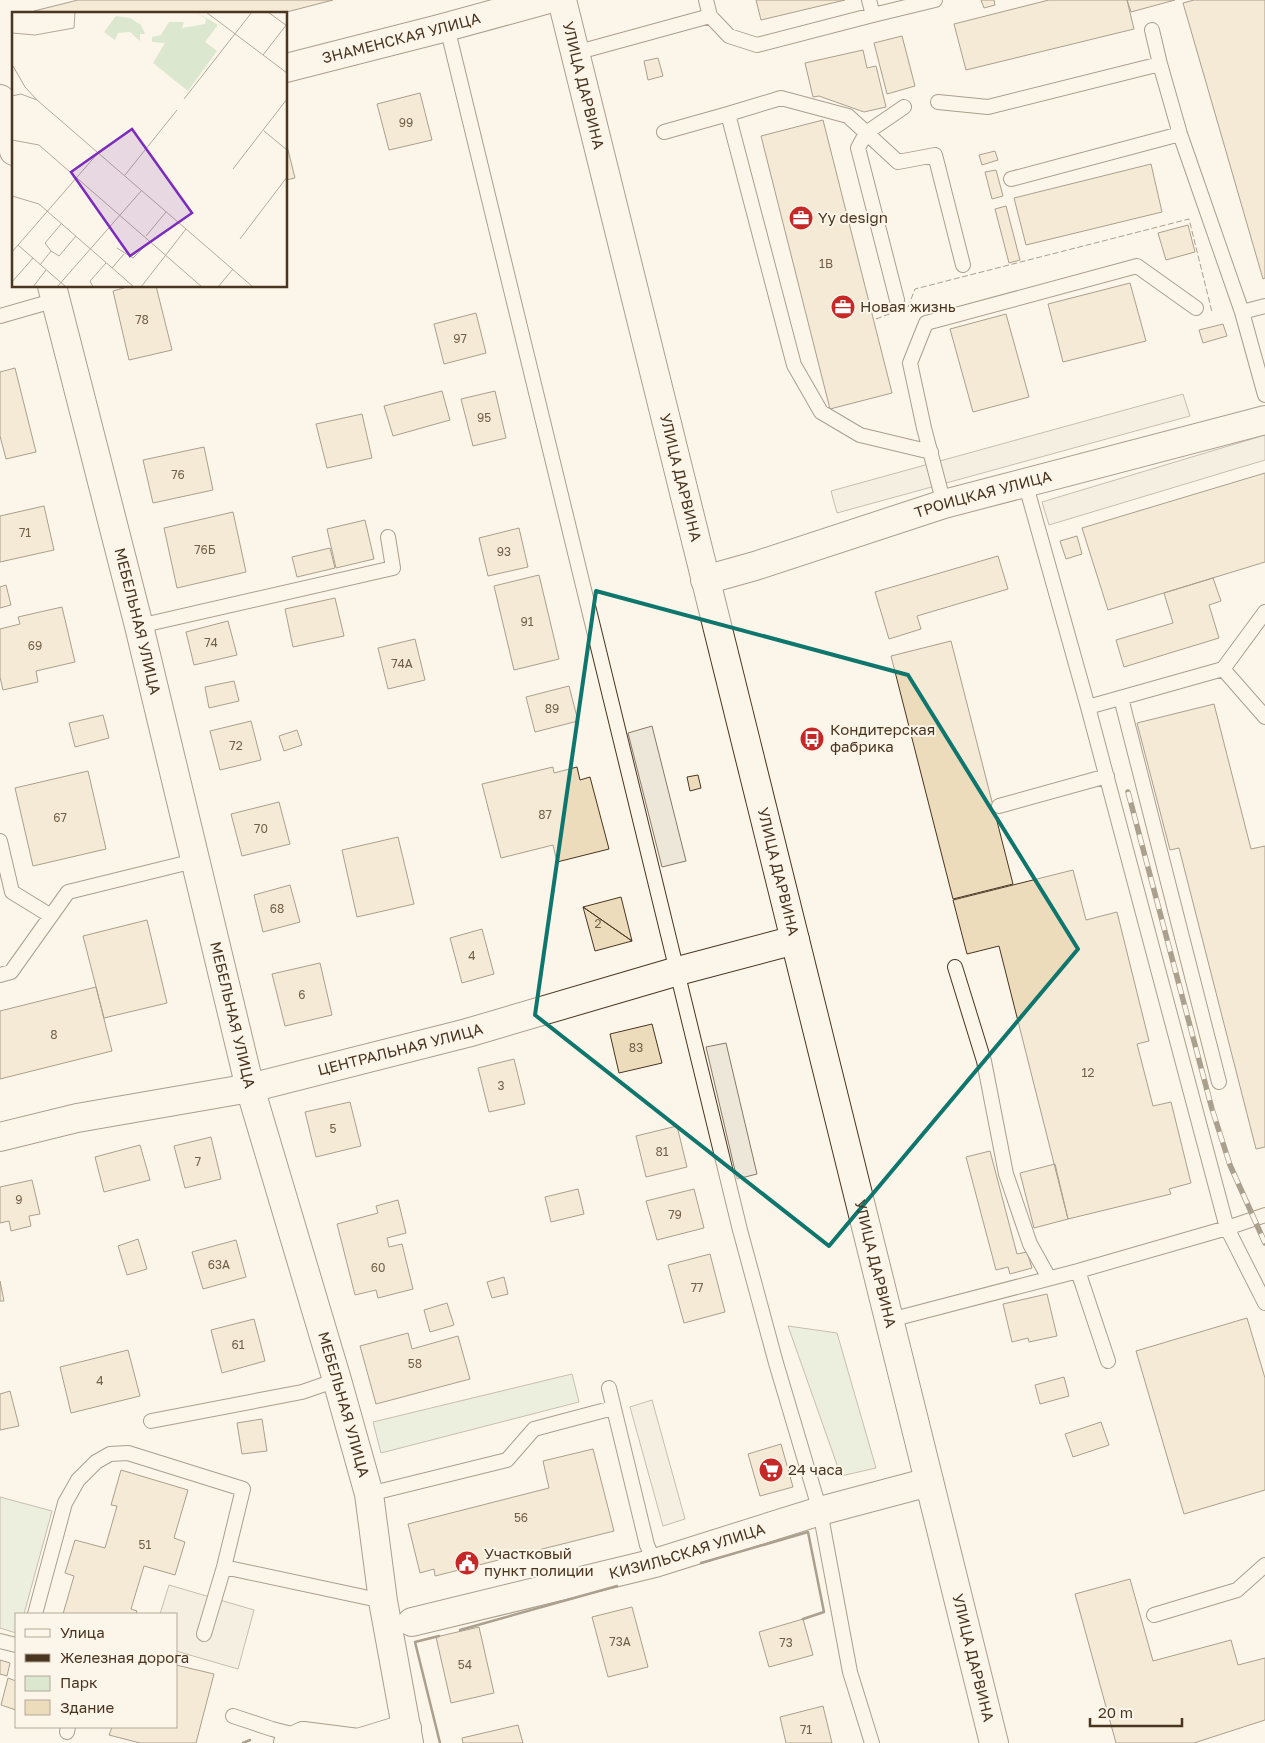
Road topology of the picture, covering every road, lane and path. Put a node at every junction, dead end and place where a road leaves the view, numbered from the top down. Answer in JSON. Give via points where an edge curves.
{"nodes":[{"id":1,"x":545,"y":0,"type":"edge"},
{"id":2,"x":562,"y":0,"type":"edge"},
{"id":3,"x":706,"y":0,"type":"edge"},
{"id":4,"x":869,"y":0,"type":"edge"},
{"id":5,"x":934,"y":0,"type":"edge"},
{"id":6,"x":873,"y":15,"type":"junction"},
{"id":7,"x":710,"y":16,"type":"junction"},
{"id":8,"x":447,"y":27,"type":"junction"},
{"id":9,"x":1152,"y":30,"type":"dead end"},
{"id":10,"x":575,"y":53,"type":"junction"},
{"id":11,"x":1160,"y":64,"type":"junction"},
{"id":12,"x":288,"y":67,"type":"edge"},
{"id":13,"x":0,"y":99,"type":"edge"},
{"id":14,"x":938,"y":102,"type":"dead end"},
{"id":15,"x":904,"y":107,"type":"dead end"},
{"id":16,"x":728,"y":114,"type":"junction"},
{"id":17,"x":664,"y":132,"type":"dead end"},
{"id":18,"x":866,"y":133,"type":"junction"},
{"id":19,"x":1180,"y":134,"type":"junction"},
{"id":20,"x":9,"y":141,"type":"edge"},
{"id":21,"x":1012,"y":179,"type":"dead end"},
{"id":22,"x":963,"y":265,"type":"dead end"},
{"id":23,"x":54,"y":293,"type":"edge"},
{"id":24,"x":897,"y":300,"type":"dead end"},
{"id":25,"x":1265,"y":306,"type":"edge"},
{"id":26,"x":1196,"y":308,"type":"dead end"},
{"id":27,"x":1242,"y":312,"type":"junction"},
{"id":28,"x":0,"y":316,"type":"edge"},
{"id":29,"x":1265,"y":394,"type":"edge"},
{"id":30,"x":1265,"y":420,"type":"edge"},
{"id":31,"x":931,"y":452,"type":"junction"},
{"id":32,"x":1025,"y":482,"type":"junction"},
{"id":33,"x":944,"y":504,"type":"junction"},
{"id":34,"x":388,"y":537,"type":"dead end"},
{"id":35,"x":705,"y":580,"type":"junction"},
{"id":36,"x":1265,"y":612,"type":"edge"},
{"id":37,"x":139,"y":626,"type":"junction"},
{"id":38,"x":1223,"y":669,"type":"junction"},
{"id":39,"x":1121,"y":698,"type":"junction"},
{"id":40,"x":1088,"y":707,"type":"junction"},
{"id":41,"x":1265,"y":717,"type":"edge"},
{"id":42,"x":1107,"y":776,"type":"junction"},
{"id":43,"x":999,"y":806,"type":"dead end"},
{"id":44,"x":0,"y":841,"type":"edge"},
{"id":45,"x":194,"y":861,"type":"junction"},
{"id":46,"x":51,"y":916,"type":"junction"},
{"id":47,"x":795,"y":940,"type":"junction"},
{"id":48,"x":955,"y":967,"type":"dead end"},
{"id":49,"x":678,"y":971,"type":"junction"},
{"id":50,"x":0,"y":975,"type":"edge"},
{"id":51,"x":1219,"y":1082,"type":"dead end"},
{"id":52,"x":250,"y":1088,"type":"junction"},
{"id":53,"x":0,"y":1137,"type":"edge"},
{"id":54,"x":1265,"y":1215,"type":"edge"},
{"id":55,"x":1227,"y":1228,"type":"junction"},
{"id":56,"x":1078,"y":1271,"type":"junction"},
{"id":57,"x":1049,"y":1278,"type":"junction"},
{"id":58,"x":1265,"y":1304,"type":"edge"},
{"id":59,"x":890,"y":1320,"type":"junction"},
{"id":60,"x":1108,"y":1361,"type":"dead end"},
{"id":61,"x":337,"y":1380,"type":"junction"},
{"id":62,"x":609,"y":1388,"type":"dead end"},
{"id":63,"x":613,"y":1408,"type":"junction"},
{"id":64,"x":151,"y":1421,"type":"dead end"},
{"id":65,"x":929,"y":1482,"type":"junction"},
{"id":66,"x":369,"y":1494,"type":"junction"},
{"id":67,"x":820,"y":1511,"type":"junction"},
{"id":68,"x":655,"y":1563,"type":"junction"},
{"id":69,"x":1265,"y":1565,"type":"edge"},
{"id":70,"x":224,"y":1567,"type":"junction"},
{"id":71,"x":383,"y":1601,"type":"junction"},
{"id":72,"x":35,"y":1613,"type":"edge"},
{"id":73,"x":1154,"y":1615,"type":"dead end"},
{"id":74,"x":412,"y":1622,"type":"dead end"},
{"id":75,"x":204,"y":1634,"type":"dead end"},
{"id":76,"x":0,"y":1641,"type":"edge"},
{"id":77,"x":15,"y":1645,"type":"edge"},
{"id":78,"x":233,"y":1716,"type":"dead end"},
{"id":79,"x":408,"y":1736,"type":"edge"},
{"id":80,"x":295,"y":1740,"type":"edge"},
{"id":81,"x":872,"y":1743,"type":"edge"},
{"id":82,"x":994,"y":1743,"type":"edge"}],
"edges":[{"from":1,"to":8,"type":"street","name":"ЗНАМЕНСКАЯ УЛИЦА"},
{"from":2,"to":10,"type":"street","name":"УЛИЦА ДАРВИНА"},
{"from":3,"to":7,"type":"lane"},
{"from":4,"to":6,"type":"lane"},
{"from":5,"to":6,"type":"lane"},
{"from":6,"to":7,"type":"lane","via":[[757,45],[729,36]]},
{"from":7,"to":10,"type":"lane"},
{"from":8,"to":12,"type":"street","name":"ЗНАМЕНСКАЯ УЛИЦА"},
{"from":8,"to":49,"type":"lane"},
{"from":9,"to":11,"type":"lane"},
{"from":10,"to":35,"type":"street","name":"УЛИЦА ДАРВИНА"},
{"from":11,"to":14,"type":"lane","via":[[988,107]]},
{"from":11,"to":19,"type":"lane"},
{"from":13,"to":20,"type":"street"},
{"from":15,"to":18,"type":"lane"},
{"from":16,"to":17,"type":"lane"},
{"from":16,"to":18,"type":"lane","via":[[781,98],[848,116]]},
{"from":16,"to":31,"type":"lane","via":[[794,365],[821,412],[860,435]]},
{"from":18,"to":22,"type":"lane","via":[[898,162],[935,154]]},
{"from":18,"to":24,"type":"lane","via":[[858,148]]},
{"from":19,"to":21,"type":"lane"},
{"from":19,"to":27,"type":"lane"},
{"from":23,"to":28,"type":"lane"},
{"from":23,"to":37,"type":"street","name":"МЕБЕЛЬНАЯ УЛИЦА"},
{"from":25,"to":27,"type":"lane"},
{"from":26,"to":31,"type":"lane","via":[[1137,266],[926,323],[910,363]]},
{"from":27,"to":29,"type":"lane"},
{"from":30,"to":32,"type":"street","name":"ТРОИЦКАЯ УЛИЦА"},
{"from":31,"to":33,"type":"lane"},
{"from":32,"to":33,"type":"street","name":"ТРОИЦКАЯ УЛИЦА"},
{"from":32,"to":40,"type":"lane"},
{"from":33,"to":35,"type":"street","name":"ТРОИЦКАЯ УЛИЦА"},
{"from":34,"to":37,"type":"lane","via":[[393,568]]},
{"from":35,"to":47,"type":"street","name":"УЛИЦА ДАРВИНА"},
{"from":36,"to":38,"type":"lane"},
{"from":37,"to":45,"type":"street","name":"МЕБЕЛЬНАЯ УЛИЦА"},
{"from":38,"to":39,"type":"lane"},
{"from":38,"to":41,"type":"lane"},
{"from":39,"to":40,"type":"lane"},
{"from":39,"to":51,"type":"lane"},
{"from":40,"to":42,"type":"lane"},
{"from":42,"to":43,"type":"lane"},
{"from":42,"to":55,"type":"lane"},
{"from":44,"to":46,"type":"lane","via":[[12,892]]},
{"from":45,"to":46,"type":"lane","via":[[68,892]]},
{"from":45,"to":52,"type":"street","name":"МЕБЕЛЬНАЯ УЛИЦА"},
{"from":46,"to":50,"type":"lane","via":[[11,972]]},
{"from":47,"to":49,"type":"street","name":"ЦЕНТРАЛЬНАЯ УЛИЦА"},
{"from":47,"to":59,"type":"street","name":"УЛИЦА ДАРВИНА"},
{"from":48,"to":57,"type":"lane","via":[[984,1061],[1006,1174],[1030,1244]]},
{"from":49,"to":52,"type":"street","name":"ЦЕНТРАЛЬНАЯ УЛИЦА","via":[[467,1033]]},
{"from":49,"to":67,"type":"lane","via":[[740,1230]]},
{"from":52,"to":53,"type":"street","name":"ЦЕНТРАЛЬНАЯ УЛИЦА","via":[[77,1118]]},
{"from":52,"to":61,"type":"street","name":"МЕБЕЛЬНАЯ УЛИЦА"},
{"from":54,"to":55,"type":"lane"},
{"from":55,"to":56,"type":"lane"},
{"from":55,"to":58,"type":"lane"},
{"from":56,"to":57,"type":"lane"},
{"from":56,"to":60,"type":"lane"},
{"from":57,"to":59,"type":"lane"},
{"from":59,"to":65,"type":"street","name":"УЛИЦА ДАРВИНА"},
{"from":61,"to":64,"type":"lane","via":[[302,1392]]},
{"from":61,"to":66,"type":"street","name":"МЕБЕЛЬНАЯ УЛИЦА"},
{"from":62,"to":63,"type":"lane"},
{"from":63,"to":66,"type":"lane","via":[[534,1429],[507,1460]]},
{"from":63,"to":68,"type":"lane","via":[[647,1545]]},
{"from":65,"to":67,"type":"street","name":"КИЗИЛЬСКАЯ УЛИЦА"},
{"from":65,"to":82,"type":"street","name":"УЛИЦА ДАРВИНА"},
{"from":66,"to":71,"type":"street","name":"МЕБЕЛЬНАЯ УЛИЦА"},
{"from":67,"to":68,"type":"street","name":"КИЗИЛЬСКАЯ УЛИЦА"},
{"from":67,"to":81,"type":"lane","via":[[850,1672]]},
{"from":68,"to":74,"type":"street","name":"КИЗИЛЬСКАЯ УЛИЦА"},
{"from":69,"to":73,"type":"lane","via":[[1237,1590]]},
{"from":70,"to":71,"type":"lane"},
{"from":70,"to":72,"type":"lane","via":[[242,1489],[128,1453],[110,1454],[96,1462],[78,1480],[64,1502]]},
{"from":70,"to":75,"type":"lane"},
{"from":71,"to":79,"type":"street","name":"МЕБЕЛЬНАЯ УЛИЦА"},
{"from":76,"to":77,"type":"lane"},
{"from":78,"to":80,"type":"lane"},
{"from":79,"to":80,"type":"street","via":[[358,1743]]}]}
